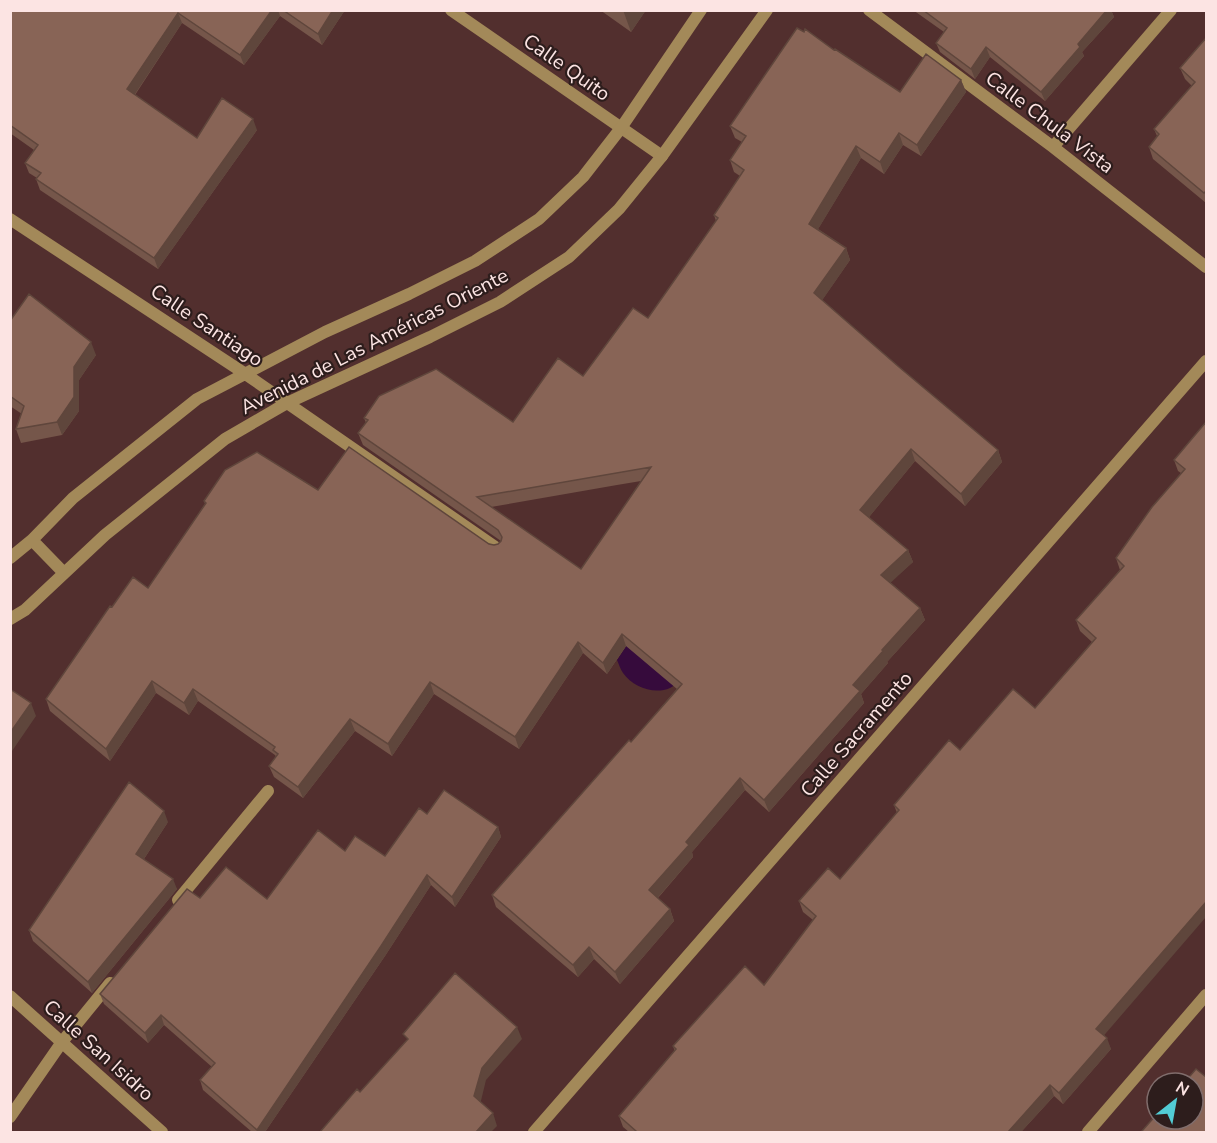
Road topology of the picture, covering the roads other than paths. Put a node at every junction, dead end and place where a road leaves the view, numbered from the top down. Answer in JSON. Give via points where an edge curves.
{"nodes":[{"id":1,"x":451,"y":10,"type":"edge"},
{"id":2,"x":701,"y":10,"type":"edge"},
{"id":3,"x":767,"y":10,"type":"edge"},
{"id":4,"x":869,"y":10,"type":"edge"},
{"id":5,"x":1172,"y":10,"type":"edge"},
{"id":6,"x":621,"y":128,"type":"junction"},
{"id":7,"x":1053,"y":147,"type":"junction"},
{"id":8,"x":662,"y":156,"type":"junction"},
{"id":9,"x":10,"y":219,"type":"edge"},
{"id":10,"x":1206,"y":267,"type":"edge"},
{"id":11,"x":1206,"y":361,"type":"edge"},
{"id":12,"x":244,"y":373,"type":"junction"},
{"id":13,"x":287,"y":403,"type":"junction"},
{"id":14,"x":32,"y":540,"type":"junction"},
{"id":15,"x":498,"y":549,"type":"edge"},
{"id":16,"x":10,"y":558,"type":"edge"},
{"id":17,"x":64,"y":573,"type":"junction"},
{"id":18,"x":10,"y":619,"type":"edge"},
{"id":19,"x":268,"y":791,"type":"dead end"},
{"id":20,"x":172,"y":908,"type":"edge"},
{"id":21,"x":121,"y":970,"type":"edge"},
{"id":22,"x":1206,"y":995,"type":"edge"},
{"id":23,"x":10,"y":996,"type":"edge"},
{"id":24,"x":62,"y":1042,"type":"junction"},
{"id":25,"x":10,"y":1117,"type":"edge"},
{"id":26,"x":162,"y":1132,"type":"edge"},
{"id":27,"x":534,"y":1132,"type":"edge"},
{"id":28,"x":1088,"y":1132,"type":"edge"}],
"edges":[{"from":1,"to":6,"type":"street","name":"Calle Quito"},
{"from":2,"to":6,"type":"street","name":"Avenida de Las Américas Oriente"},
{"from":3,"to":8,"type":"street","name":"Avenida de Las Américas Oriente"},
{"from":4,"to":7,"type":"street","name":"Calle Chula Vista"},
{"from":5,"to":7,"type":"street"},
{"from":6,"to":8,"type":"street","name":"Calle Quito"},
{"from":6,"to":12,"type":"street","name":"Avenida de Las Américas Oriente","via":[[583,177],[539,219],[475,261]]},
{"from":7,"to":10,"type":"street","name":"Calle Chula Vista"},
{"from":8,"to":13,"type":"street","name":"Avenida de Las Américas Oriente","via":[[619,209],[569,257],[500,302]]},
{"from":9,"to":12,"type":"street","name":"Calle Santiago"},
{"from":11,"to":27,"type":"street","name":"Calle Sacramento"},
{"from":12,"to":13,"type":"street","name":"Calle Santiago"},
{"from":12,"to":14,"type":"street","name":"Avenida de Las Américas Oriente","via":[[197,399],[73,498]]},
{"from":13,"to":15,"type":"street","name":"Calle Santiago"},
{"from":13,"to":17,"type":"street","name":"Avenida de Las Américas Oriente","via":[[225,439]]},
{"from":14,"to":16,"type":"street","name":"Avenida de Las Américas Oriente"},
{"from":14,"to":17,"type":"street"},
{"from":17,"to":18,"type":"street","name":"Avenida de Las Américas Oriente"},
{"from":19,"to":20,"type":"street"},
{"from":21,"to":24,"type":"street"},
{"from":22,"to":28,"type":"street"},
{"from":23,"to":24,"type":"street","name":"Calle San Isidro"},
{"from":24,"to":25,"type":"street"},
{"from":24,"to":26,"type":"street","name":"Calle San Isidro"}]}
